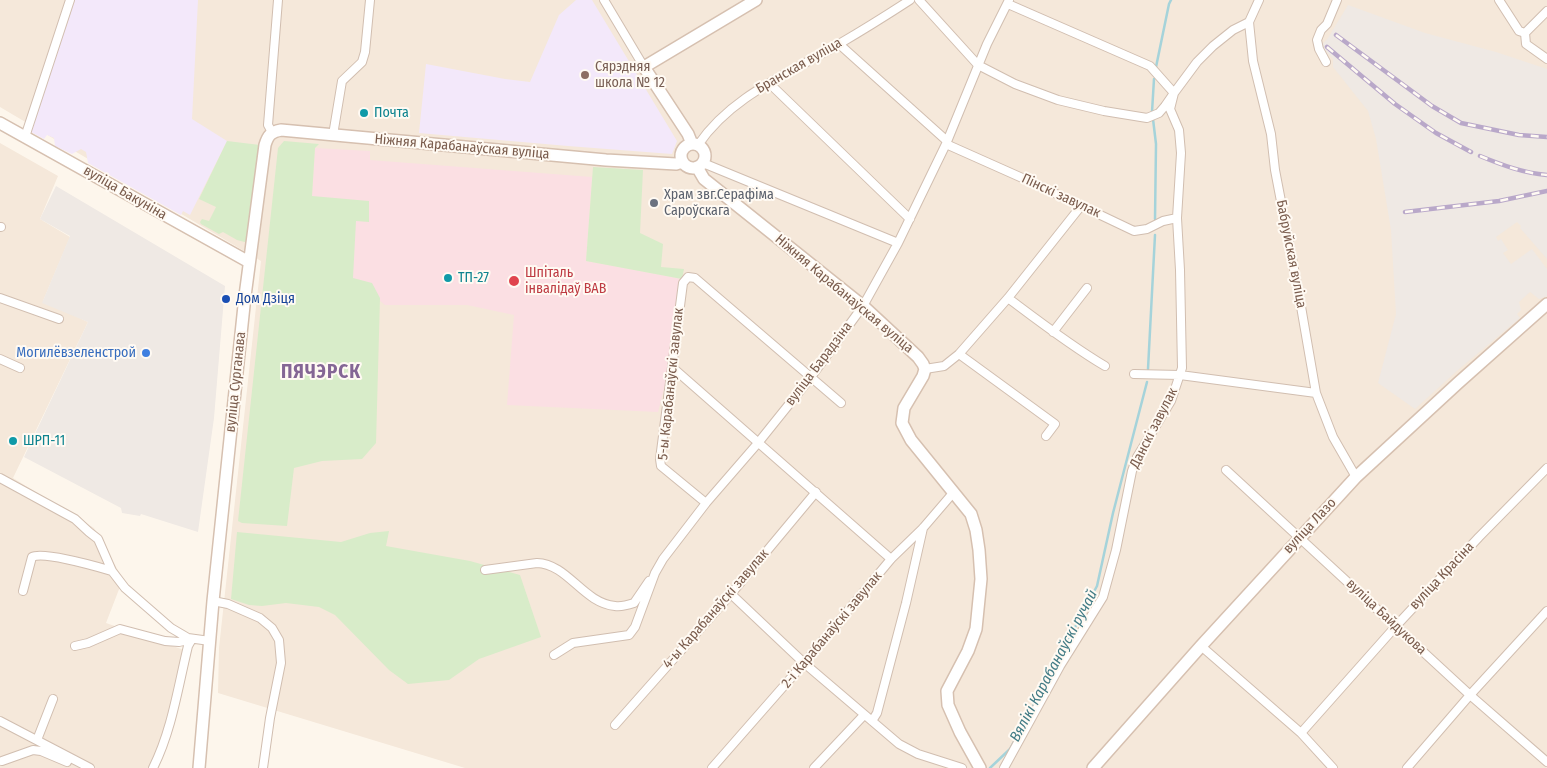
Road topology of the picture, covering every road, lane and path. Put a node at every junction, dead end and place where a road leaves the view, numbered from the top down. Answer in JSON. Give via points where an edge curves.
{"nodes":[{"id":1,"x":70,"y":0,"type":"edge"},
{"id":2,"x":278,"y":0,"type":"edge"},
{"id":3,"x":370,"y":0,"type":"edge"},
{"id":4,"x":604,"y":0,"type":"edge"},
{"id":5,"x":756,"y":0,"type":"edge"},
{"id":6,"x":910,"y":0,"type":"edge"},
{"id":7,"x":919,"y":0,"type":"edge"},
{"id":8,"x":1259,"y":0,"type":"edge"},
{"id":9,"x":1337,"y":0,"type":"edge"},
{"id":10,"x":1500,"y":0,"type":"edge"},
{"id":11,"x":1008,"y":2,"type":"edge"},
{"id":12,"x":1547,"y":11,"type":"edge"},
{"id":13,"x":1249,"y":22,"type":"junction"},
{"id":14,"x":1525,"y":34,"type":"junction"},
{"id":15,"x":839,"y":44,"type":"junction"},
{"id":16,"x":1547,"y":59,"type":"edge"},
{"id":17,"x":1326,"y":62,"type":"dead end"},
{"id":18,"x":978,"y":65,"type":"junction"},
{"id":19,"x":644,"y":67,"type":"junction"},
{"id":20,"x":769,"y":82,"type":"junction"},
{"id":21,"x":1174,"y":92,"type":"junction"},
{"id":22,"x":0,"y":123,"type":"edge"},
{"id":23,"x":272,"y":132,"type":"junction"},
{"id":24,"x":333,"y":135,"type":"junction"},
{"id":25,"x":25,"y":137,"type":"junction"},
{"id":26,"x":946,"y":143,"type":"junction"},
{"id":27,"x":695,"y":144,"type":"junction"},
{"id":28,"x":682,"y":162,"type":"junction"},
{"id":29,"x":700,"y":165,"type":"junction"},
{"id":30,"x":1081,"y":206,"type":"junction"},
{"id":31,"x":1177,"y":218,"type":"junction"},
{"id":32,"x":910,"y":219,"type":"junction"},
{"id":33,"x":898,"y":243,"type":"junction"},
{"id":34,"x":249,"y":262,"type":"junction"},
{"id":35,"x":1087,"y":288,"type":"dead end"},
{"id":36,"x":0,"y":298,"type":"edge"},
{"id":37,"x":1008,"y":298,"type":"junction"},
{"id":38,"x":1547,"y":304,"type":"edge"},
{"id":39,"x":863,"y":306,"type":"junction"},
{"id":40,"x":59,"y":319,"type":"dead end"},
{"id":41,"x":1053,"y":332,"type":"junction"},
{"id":42,"x":959,"y":354,"type":"junction"},
{"id":43,"x":0,"y":359,"type":"edge"},
{"id":44,"x":1106,"y":366,"type":"dead end"},
{"id":45,"x":672,"y":367,"type":"junction"},
{"id":46,"x":20,"y":368,"type":"dead end"},
{"id":47,"x":924,"y":369,"type":"junction"},
{"id":48,"x":1134,"y":374,"type":"dead end"},
{"id":49,"x":1180,"y":375,"type":"junction"},
{"id":50,"x":811,"y":377,"type":"junction"},
{"id":51,"x":1316,"y":393,"type":"junction"},
{"id":52,"x":841,"y":403,"type":"dead end"},
{"id":53,"x":1046,"y":436,"type":"dead end"},
{"id":54,"x":758,"y":443,"type":"junction"},
{"id":55,"x":1226,"y":470,"type":"dead end"},
{"id":56,"x":1545,"y":473,"type":"edge"},
{"id":57,"x":1356,"y":477,"type":"junction"},
{"id":58,"x":0,"y":478,"type":"edge"},
{"id":59,"x":816,"y":492,"type":"junction"},
{"id":60,"x":953,"y":493,"type":"junction"},
{"id":61,"x":706,"y":503,"type":"junction"},
{"id":62,"x":923,"y":528,"type":"junction"},
{"id":63,"x":1299,"y":538,"type":"junction"},
{"id":64,"x":892,"y":559,"type":"junction"},
{"id":65,"x":486,"y":570,"type":"dead end"},
{"id":66,"x":112,"y":571,"type":"junction"},
{"id":67,"x":655,"y":573,"type":"junction"},
{"id":68,"x":23,"y":591,"type":"dead end"},
{"id":69,"x":731,"y":594,"type":"junction"},
{"id":70,"x":213,"y":600,"type":"junction"},
{"id":71,"x":1547,"y":611,"type":"edge"},
{"id":72,"x":1396,"y":626,"type":"junction"},
{"id":73,"x":192,"y":638,"type":"junction"},
{"id":74,"x":210,"y":641,"type":"junction"},
{"id":75,"x":75,"y":646,"type":"dead end"},
{"id":76,"x":1201,"y":646,"type":"junction"},
{"id":77,"x":554,"y":655,"type":"dead end"},
{"id":78,"x":804,"y":663,"type":"junction"},
{"id":79,"x":1470,"y":695,"type":"junction"},
{"id":80,"x":53,"y":699,"type":"dead end"},
{"id":81,"x":864,"y":715,"type":"junction"},
{"id":82,"x":872,"y":721,"type":"junction"},
{"id":83,"x":0,"y":722,"type":"edge"},
{"id":84,"x":615,"y":725,"type":"dead end"},
{"id":85,"x":1301,"y":733,"type":"junction"},
{"id":86,"x":38,"y":740,"type":"junction"},
{"id":87,"x":2,"y":761,"type":"dead end"},
{"id":88,"x":1547,"y":762,"type":"edge"},
{"id":89,"x":79,"y":763,"type":"junction"},
{"id":90,"x":90,"y":768,"type":"edge"},
{"id":91,"x":153,"y":768,"type":"edge"},
{"id":92,"x":199,"y":768,"type":"edge"},
{"id":93,"x":263,"y":768,"type":"edge"},
{"id":94,"x":712,"y":768,"type":"edge"},
{"id":95,"x":814,"y":768,"type":"edge"},
{"id":96,"x":962,"y":768,"type":"edge"},
{"id":97,"x":980,"y":768,"type":"edge"},
{"id":98,"x":1004,"y":768,"type":"edge"},
{"id":99,"x":1093,"y":768,"type":"edge"},
{"id":100,"x":1333,"y":768,"type":"edge"},
{"id":101,"x":1406,"y":768,"type":"edge"}],
"edges":[{"from":1,"to":25,"type":"street"},
{"from":2,"to":23,"type":"street","name":"вуліца Сурганава","via":[[268,125]]},
{"from":3,"to":24,"type":"street","via":[[365,52],[362,62],[342,80]]},
{"from":4,"to":19,"type":"street"},
{"from":5,"to":19,"type":"main road"},
{"from":6,"to":15,"type":"street","name":"Бранская вуліца"},
{"from":7,"to":18,"type":"street"},
{"from":8,"to":13,"type":"street"},
{"from":9,"to":17,"type":"street","via":[[1318,40]]},
{"from":10,"to":14,"type":"street","via":[[1519,31]]},
{"from":11,"to":18,"type":"street","name":"вуліца Барадзіна"},
{"from":11,"to":21,"type":"street","via":[[1150,66]]},
{"from":12,"to":14,"type":"street"},
{"from":13,"to":21,"type":"street","via":[[1213,46]]},
{"from":13,"to":51,"type":"street","name":"Бабруйская вуліца","via":[[1253,61],[1270,134]]},
{"from":14,"to":16,"type":"street","via":[[1526,44]]},
{"from":15,"to":20,"type":"street","name":"Бранская вуліца"},
{"from":15,"to":26,"type":"street","name":"Пінскі завулак"},
{"from":18,"to":21,"type":"street","via":[[1015,84],[1058,100],[1127,116],[1147,118],[1158,113]]},
{"from":18,"to":26,"type":"street","name":"вуліца Барадзіна"},
{"from":19,"to":27,"type":"main road"},
{"from":20,"to":27,"type":"street","name":"Бранская вуліца","via":[[742,99]]},
{"from":20,"to":32,"type":"street"},
{"from":21,"to":31,"type":"street","name":"Данскі завулак","via":[[1170,109],[1179,130],[1181,153]]},
{"from":22,"to":25,"type":"main road","name":"вуліца Бакуніна"},
{"from":23,"to":24,"type":"main road","name":"Ніжняя Карабанаўская вуліца"},
{"from":23,"to":34,"type":"main road","name":"вуліца Сурганава","via":[[265,145]]},
{"from":24,"to":28,"type":"main road","name":"Ніжняя Карабанаўская вуліца","via":[[606,160]]},
{"from":25,"to":34,"type":"main road","name":"вуліца Бакуніна"},
{"from":26,"to":30,"type":"street","name":"Пінскі завулак"},
{"from":26,"to":32,"type":"street","name":"вуліца Барадзіна"},
{"from":27,"to":28,"type":"main road","via":[[682,150]]},
{"from":27,"to":29,"type":"main road","via":[[705,153]]},
{"from":28,"to":29,"type":"main road","via":[[691,168]]},
{"from":29,"to":33,"type":"street"},
{"from":29,"to":39,"type":"main road","name":"Ніжняя Карабанаўская вуліца","via":[[704,179]]},
{"from":30,"to":31,"type":"street","name":"Пінскі завулак","via":[[1134,230],[1147,229]]},
{"from":30,"to":37,"type":"street"},
{"from":31,"to":49,"type":"street","name":"Данскі завулак"},
{"from":32,"to":33,"type":"street","name":"вуліца Барадзіна"},
{"from":33,"to":39,"type":"street","name":"вуліца Барадзіна"},
{"from":34,"to":70,"type":"main road","name":"вуліца Сурганава"},
{"from":35,"to":41,"type":"street"},
{"from":36,"to":40,"type":"street"},
{"from":37,"to":41,"type":"street"},
{"from":37,"to":42,"type":"street"},
{"from":38,"to":57,"type":"main road","name":"вуліца Лазо"},
{"from":39,"to":47,"type":"main road","name":"Ніжняя Карабанаўская вуліца","via":[[918,357]]},
{"from":39,"to":50,"type":"street","name":"вуліца Барадзіна"},
{"from":41,"to":44,"type":"street"},
{"from":42,"to":47,"type":"street","via":[[944,366]]},
{"from":42,"to":53,"type":"street","via":[[1055,424]]},
{"from":43,"to":46,"type":"street"},
{"from":45,"to":50,"type":"street","name":"5-ы Карабанаўскі завулак","via":[[683,283],[688,277],[695,278]]},
{"from":45,"to":54,"type":"street"},
{"from":45,"to":61,"type":"street","name":"5-ы Карабанаўскі завулак","via":[[661,466]]},
{"from":47,"to":60,"type":"main road","via":[[904,408],[902,423],[911,440]]},
{"from":48,"to":49,"type":"street"},
{"from":49,"to":51,"type":"street"},
{"from":49,"to":98,"type":"street","name":"Данскі завулак","via":[[1171,401],[1132,471],[1103,597],[1060,666]]},
{"from":50,"to":52,"type":"street"},
{"from":50,"to":54,"type":"street","name":"вуліца Барадзіна"},
{"from":51,"to":57,"type":"street","name":"Бабруйская вуліца","via":[[1333,437]]},
{"from":54,"to":59,"type":"street"},
{"from":54,"to":61,"type":"street","name":"вуліца Барадзіна"},
{"from":55,"to":63,"type":"street","name":"вуліца Байдукова"},
{"from":56,"to":72,"type":"street","name":"вуліца Красіна","via":[[1478,537]]},
{"from":57,"to":63,"type":"main road","name":"вуліца Лазо"},
{"from":58,"to":66,"type":"street","via":[[75,519],[98,539]]},
{"from":59,"to":64,"type":"street"},
{"from":59,"to":69,"type":"street","name":"4-ы Карабанаўскі завулак"},
{"from":60,"to":62,"type":"street","name":"2-і Карабанаўскі завулак"},
{"from":60,"to":97,"type":"main road","via":[[971,514],[976,530],[981,580],[976,629],[947,691],[948,705]]},
{"from":61,"to":67,"type":"street","name":"вуліца Барадзіна","via":[[662,559]]},
{"from":62,"to":64,"type":"street","name":"2-і Карабанаўскі завулак"},
{"from":62,"to":82,"type":"street","via":[[904,612],[877,713]]},
{"from":63,"to":72,"type":"street","name":"вуліца Байдукова"},
{"from":63,"to":76,"type":"main road","name":"вуліца Лазо"},
{"from":64,"to":78,"type":"street","name":"2-і Карабанаўскі завулак"},
{"from":65,"to":67,"type":"street","via":[[546,563],[583,592],[615,606],[634,603]]},
{"from":66,"to":68,"type":"street","via":[[37,555],[32,557]]},
{"from":66,"to":73,"type":"street","via":[[125,588],[171,628]]},
{"from":67,"to":77,"type":"street","name":"вуліца Барадзіна","via":[[630,635],[573,643]]},
{"from":69,"to":78,"type":"street"},
{"from":69,"to":84,"type":"street","name":"4-ы Карабанаўскі завулак"},
{"from":70,"to":74,"type":"main road","name":"вуліца Сурганава"},
{"from":70,"to":93,"type":"street","via":[[260,618],[272,628],[279,640],[281,663]]},
{"from":71,"to":79,"type":"street"},
{"from":72,"to":79,"type":"street","name":"вуліца Байдукова"},
{"from":72,"to":85,"type":"street","name":"вуліца Красіна"},
{"from":73,"to":74,"type":"street"},
{"from":73,"to":75,"type":"street","via":[[179,642],[165,641],[120,629]]},
{"from":73,"to":91,"type":"street","via":[[170,723]]},
{"from":74,"to":92,"type":"main road","name":"вуліца Сурганава"},
{"from":76,"to":85,"type":"street"},
{"from":76,"to":99,"type":"main road","name":"вуліца Лазо"},
{"from":78,"to":81,"type":"street"},
{"from":78,"to":94,"type":"street","name":"2-і Карабанаўскі завулак"},
{"from":79,"to":88,"type":"street","name":"вуліца Байдукова"},
{"from":79,"to":101,"type":"street"},
{"from":80,"to":86,"type":"street"},
{"from":81,"to":82,"type":"street"},
{"from":81,"to":95,"type":"street"},
{"from":82,"to":96,"type":"street","via":[[899,744],[918,754]]},
{"from":83,"to":86,"type":"street"},
{"from":85,"to":100,"type":"street"},
{"from":86,"to":89,"type":"street"},
{"from":87,"to":89,"type":"street","via":[[41,750],[69,763]]},
{"from":89,"to":90,"type":"street"}]}
